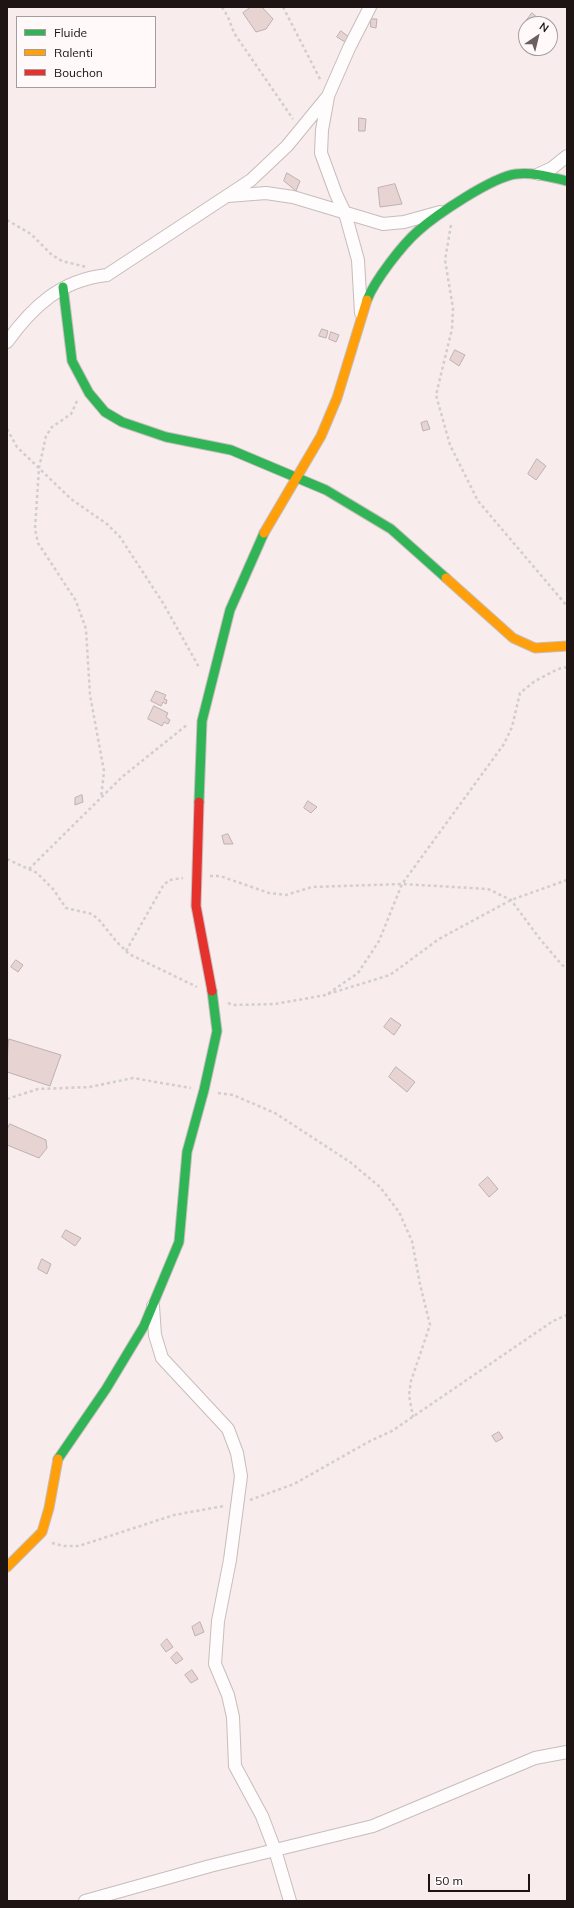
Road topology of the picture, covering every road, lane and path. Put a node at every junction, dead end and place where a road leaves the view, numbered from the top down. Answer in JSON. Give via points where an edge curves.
{"nodes":[{"id":1,"x":222,"y":7,"type":"edge"},
{"id":2,"x":282,"y":7,"type":"edge"},
{"id":3,"x":370,"y":7,"type":"edge"},
{"id":4,"x":328,"y":96,"type":"junction"},
{"id":5,"x":301,"y":130,"type":"junction"},
{"id":6,"x":567,"y":156,"type":"edge"},
{"id":7,"x":539,"y":174,"type":"junction"},
{"id":8,"x":567,"y":181,"type":"edge"},
{"id":9,"x":224,"y":197,"type":"junction"},
{"id":10,"x":447,"y":210,"type":"junction"},
{"id":11,"x":345,"y":213,"type":"junction"},
{"id":12,"x":7,"y":220,"type":"edge"},
{"id":13,"x":452,"y":221,"type":"dead end"},
{"id":14,"x":107,"y":275,"type":"junction"},
{"id":15,"x":63,"y":287,"type":"junction"},
{"id":16,"x":361,"y":315,"type":"junction"},
{"id":17,"x":7,"y":342,"type":"edge"},
{"id":18,"x":82,"y":380,"type":"junction"},
{"id":19,"x":7,"y":429,"type":"edge"},
{"id":20,"x":39,"y":468,"type":"junction"},
{"id":21,"x":297,"y":477,"type":"junction"},
{"id":22,"x":567,"y":606,"type":"edge"},
{"id":23,"x":567,"y":646,"type":"edge"},
{"id":24,"x":567,"y":667,"type":"edge"},
{"id":25,"x":209,"y":694,"type":"junction"},
{"id":26,"x":204,"y":714,"type":"junction"},
{"id":27,"x":101,"y":798,"type":"junction"},
{"id":28,"x":7,"y":859,"type":"edge"},
{"id":29,"x":29,"y":869,"type":"junction"},
{"id":30,"x":197,"y":876,"type":"junction"},
{"id":31,"x":567,"y":880,"type":"edge"},
{"id":32,"x":402,"y":884,"type":"junction"},
{"id":33,"x":511,"y":900,"type":"junction"},
{"id":34,"x":126,"y":951,"type":"junction"},
{"id":35,"x":567,"y":968,"type":"edge"},
{"id":36,"x":212,"y":995,"type":"junction"},
{"id":37,"x":326,"y":995,"type":"junction"},
{"id":38,"x":204,"y":1090,"type":"junction"},
{"id":39,"x":7,"y":1099,"type":"edge"},
{"id":40,"x":153,"y":1305,"type":"junction"},
{"id":41,"x":567,"y":1315,"type":"edge"},
{"id":42,"x":413,"y":1417,"type":"junction"},
{"id":43,"x":238,"y":1504,"type":"junction"},
{"id":44,"x":36,"y":1538,"type":"junction"},
{"id":45,"x":7,"y":1567,"type":"edge"},
{"id":46,"x":567,"y":1752,"type":"edge"},
{"id":47,"x":275,"y":1850,"type":"junction"},
{"id":48,"x":85,"y":1901,"type":"edge"},
{"id":49,"x":290,"y":1901,"type":"edge"}],
"edges":[{"from":1,"to":5,"type":"path","via":[[234,33]]},
{"from":2,"to":4,"type":"path"},
{"from":3,"to":4,"type":"street","via":[[348,48]]},
{"from":4,"to":5,"type":"street"},
{"from":4,"to":11,"type":"street","via":[[322,130],[322,153]]},
{"from":5,"to":9,"type":"street","via":[[251,180]]},
{"from":6,"to":7,"type":"street"},
{"from":7,"to":8,"type":"street"},
{"from":7,"to":10,"type":"street","via":[[514,174],[491,183]]},
{"from":9,"to":11,"type":"street","via":[[266,193],[293,197]]},
{"from":9,"to":14,"type":"street"},
{"from":10,"to":11,"type":"street","via":[[404,222],[383,224]]},
{"from":10,"to":16,"type":"street","via":[[418,231],[386,269]]},
{"from":11,"to":16,"type":"street","via":[[358,260]]},
{"from":12,"to":14,"type":"path","via":[[31,234],[52,255],[62,261],[79,264]]},
{"from":13,"to":22,"type":"path","via":[[445,260],[454,308],[452,329],[436,395],[450,444],[478,501]]},
{"from":14,"to":15,"type":"street","via":[[89,277]]},
{"from":15,"to":17,"type":"street","via":[[39,305]]},
{"from":15,"to":18,"type":"street","via":[[72,361]]},
{"from":16,"to":21,"type":"street","via":[[337,398],[321,436]]},
{"from":18,"to":20,"type":"path","via":[[76,406],[71,414],[52,428],[46,436]]},
{"from":18,"to":21,"type":"street","via":[[105,412],[122,422],[166,437],[232,450]]},
{"from":19,"to":20,"type":"path","via":[[17,447]]},
{"from":20,"to":25,"type":"path","via":[[71,499],[107,524],[120,537],[198,662]]},
{"from":20,"to":27,"type":"path","via":[[35,529],[38,542],[76,601],[86,629],[90,695],[104,771]]},
{"from":21,"to":23,"type":"street","via":[[326,490],[391,528],[513,638],[535,648]]},
{"from":21,"to":25,"type":"street","via":[[259,541],[230,610]]},
{"from":24,"to":32,"type":"path","via":[[535,681],[520,693],[512,727],[504,744]]},
{"from":25,"to":26,"type":"street"},
{"from":26,"to":27,"type":"path","via":[[185,726],[122,777]]},
{"from":26,"to":30,"type":"street"},
{"from":27,"to":29,"type":"path"},
{"from":28,"to":29,"type":"path"},
{"from":29,"to":34,"type":"path","via":[[53,889],[66,908],[92,914],[100,920]]},
{"from":30,"to":32,"type":"path","via":[[220,876],[269,893],[286,895],[312,887]]},
{"from":30,"to":34,"type":"path","via":[[169,880],[163,886]]},
{"from":30,"to":36,"type":"street","via":[[196,906]]},
{"from":31,"to":33,"type":"path"},
{"from":32,"to":33,"type":"path","via":[[488,889]]},
{"from":32,"to":37,"type":"path","via":[[379,941],[358,973]]},
{"from":33,"to":35,"type":"path","via":[[540,939]]},
{"from":33,"to":37,"type":"path","via":[[439,939],[390,975]]},
{"from":34,"to":36,"type":"path"},
{"from":36,"to":37,"type":"path","via":[[233,1006],[276,1004]]},
{"from":36,"to":38,"type":"street","via":[[216,1031]]},
{"from":38,"to":39,"type":"path","via":[[133,1078],[90,1087],[38,1089]]},
{"from":38,"to":40,"type":"street","via":[[187,1152],[179,1242]]},
{"from":38,"to":42,"type":"path","via":[[233,1095],[275,1113],[350,1162],[380,1187],[399,1212],[412,1241],[430,1325],[408,1395]]},
{"from":40,"to":43,"type":"street","via":[[155,1335],[162,1358],[228,1429],[237,1453],[241,1476]]},
{"from":40,"to":44,"type":"street","via":[[144,1326],[106,1389],[58,1459],[50,1508],[42,1532]]},
{"from":41,"to":42,"type":"path","via":[[553,1321]]},
{"from":42,"to":43,"type":"path","via":[[294,1484]]},
{"from":43,"to":44,"type":"path","via":[[174,1515],[79,1546],[64,1546]]},
{"from":43,"to":47,"type":"street","via":[[218,1621],[215,1664],[228,1694],[233,1718],[235,1766],[262,1816]]},
{"from":44,"to":45,"type":"street"},
{"from":46,"to":47,"type":"street","via":[[535,1758],[372,1826]]},
{"from":47,"to":48,"type":"street"},
{"from":47,"to":49,"type":"street"}]}
